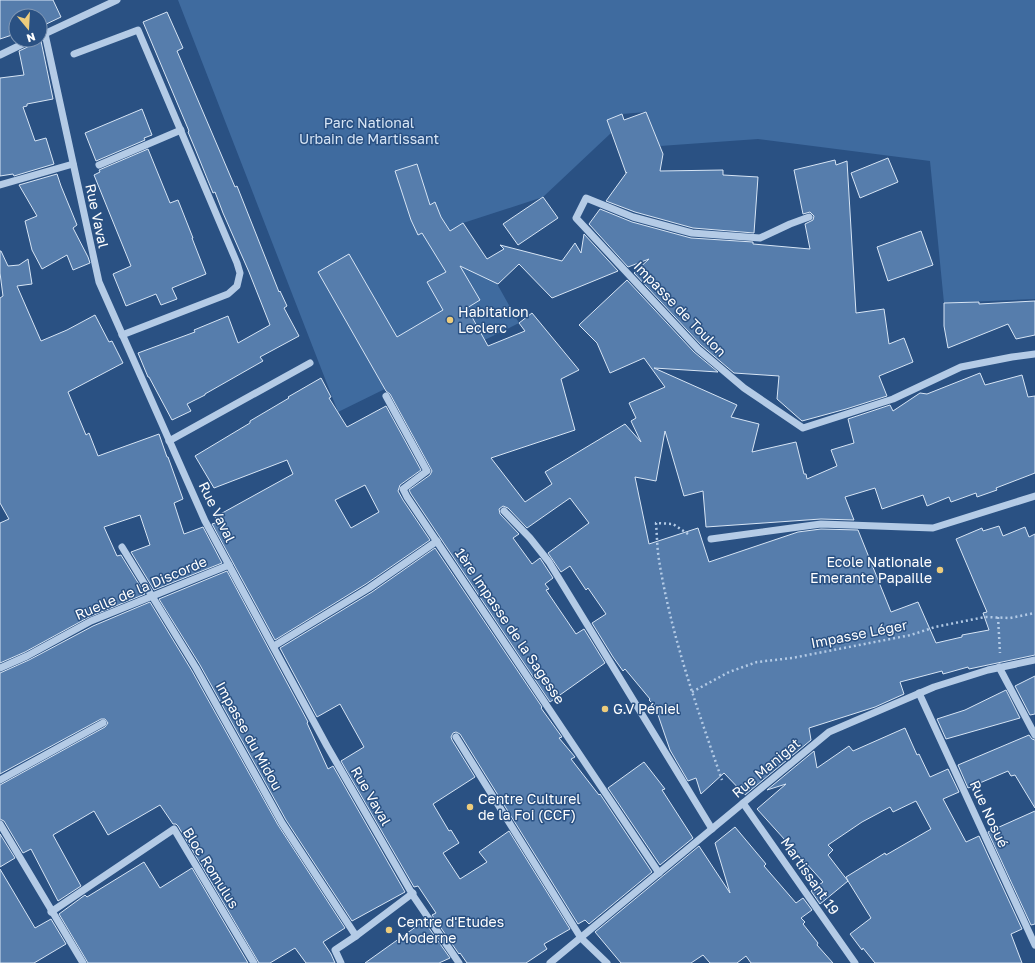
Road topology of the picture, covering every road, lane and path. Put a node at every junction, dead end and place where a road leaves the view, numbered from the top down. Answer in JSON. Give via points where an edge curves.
{"nodes":[{"id":1,"x":117,"y":0,"type":"edge"},
{"id":2,"x":48,"y":32,"type":"edge"},
{"id":3,"x":14,"y":48,"type":"edge"},
{"id":4,"x":45,"y":48,"type":"edge"},
{"id":5,"x":74,"y":54,"type":"dead end"},
{"id":6,"x":0,"y":55,"type":"edge"},
{"id":7,"x":181,"y":130,"type":"junction"},
{"id":8,"x":73,"y":164,"type":"junction"},
{"id":9,"x":99,"y":165,"type":"dead end"},
{"id":10,"x":0,"y":185,"type":"edge"},
{"id":11,"x":809,"y":217,"type":"dead end"},
{"id":12,"x":122,"y":335,"type":"junction"},
{"id":13,"x":1035,"y":354,"type":"edge"},
{"id":14,"x":310,"y":363,"type":"dead end"},
{"id":15,"x":386,"y":396,"type":"dead end"},
{"id":16,"x":170,"y":441,"type":"junction"},
{"id":17,"x":1035,"y":496,"type":"edge"},
{"id":18,"x":504,"y":511,"type":"dead end"},
{"id":19,"x":688,"y":534,"type":"dead end"},
{"id":20,"x":711,"y":539,"type":"dead end"},
{"id":21,"x":437,"y":541,"type":"junction"},
{"id":22,"x":122,"y":547,"type":"dead end"},
{"id":23,"x":229,"y":565,"type":"junction"},
{"id":24,"x":152,"y":597,"type":"junction"},
{"id":25,"x":1035,"y":613,"type":"edge"},
{"id":26,"x":998,"y":618,"type":"junction"},
{"id":27,"x":274,"y":646,"type":"junction"},
{"id":28,"x":1035,"y":660,"type":"edge"},
{"id":29,"x":999,"y":667,"type":"junction"},
{"id":30,"x":0,"y":668,"type":"edge"},
{"id":31,"x":692,"y":692,"type":"junction"},
{"id":32,"x":919,"y":693,"type":"junction"},
{"id":33,"x":103,"y":723,"type":"dead end"},
{"id":34,"x":1035,"y":735,"type":"edge"},
{"id":35,"x":456,"y":737,"type":"dead end"},
{"id":36,"x":0,"y":780,"type":"edge"},
{"id":37,"x":722,"y":780,"type":"dead end"},
{"id":38,"x":743,"y":803,"type":"junction"},
{"id":39,"x":0,"y":824,"type":"edge"},
{"id":40,"x":712,"y":829,"type":"junction"},
{"id":41,"x":660,"y":873,"type":"junction"},
{"id":42,"x":413,"y":893,"type":"junction"},
{"id":43,"x":51,"y":912,"type":"junction"},
{"id":44,"x":356,"y":936,"type":"junction"},
{"id":45,"x":581,"y":938,"type":"junction"},
{"id":46,"x":1035,"y":945,"type":"edge"},
{"id":47,"x":83,"y":963,"type":"edge"},
{"id":48,"x":254,"y":963,"type":"edge"},
{"id":49,"x":341,"y":963,"type":"edge"},
{"id":50,"x":459,"y":963,"type":"edge"},
{"id":51,"x":550,"y":963,"type":"edge"},
{"id":52,"x":608,"y":963,"type":"edge"},
{"id":53,"x":855,"y":963,"type":"edge"}],
"edges":[{"from":1,"to":2,"type":"street"},
{"from":3,"to":6,"type":"street"},
{"from":4,"to":8,"type":"street","name":"Rue Vaval"},
{"from":5,"to":7,"type":"street","via":[[138,30]]},
{"from":7,"to":9,"type":"street"},
{"from":7,"to":12,"type":"street","via":[[238,264],[238,286],[228,294]]},
{"from":8,"to":10,"type":"street"},
{"from":8,"to":12,"type":"street","name":"Rue Vaval","via":[[99,282]]},
{"from":11,"to":13,"type":"street","name":"Impasse de Toulon","via":[[760,238],[692,233],[634,217],[586,198],[576,218],[698,349],[744,388],[802,428],[892,400],[961,367]]},
{"from":12,"to":16,"type":"street","name":"Rue Vaval"},
{"from":14,"to":16,"type":"street"},
{"from":15,"to":21,"type":"street","name":"1ère Impasse de la Sagesse","via":[[427,470],[403,489]]},
{"from":16,"to":23,"type":"street","name":"Rue Vaval","via":[[205,521]]},
{"from":17,"to":20,"type":"street","via":[[933,528],[821,524]]},
{"from":18,"to":40,"type":"street","via":[[549,562]]},
{"from":19,"to":31,"type":"path","via":[[673,524],[656,523],[659,560],[674,631]]},
{"from":21,"to":27,"type":"street","via":[[369,588]]},
{"from":21,"to":41,"type":"street","name":"1ère Impasse de la Sagesse"},
{"from":22,"to":24,"type":"street","name":"Impasse du Midou"},
{"from":23,"to":24,"type":"street","name":"Ruelle de la Discorde"},
{"from":23,"to":27,"type":"street","name":"Rue Vaval"},
{"from":24,"to":30,"type":"street","name":"Ruelle de la Discorde","via":[[91,621]]},
{"from":24,"to":44,"type":"street","name":"Impasse du Midou","via":[[196,668],[282,823]]},
{"from":25,"to":26,"type":"path","name":"Impasse Léger"},
{"from":26,"to":29,"type":"path"},
{"from":26,"to":31,"type":"path","name":"Impasse Léger","via":[[968,620],[911,635],[792,658],[757,662],[729,672]]},
{"from":27,"to":42,"type":"street","name":"Rue Vaval","via":[[327,746]]},
{"from":28,"to":29,"type":"street","name":"Rue Manigat"},
{"from":29,"to":32,"type":"street","name":"Rue Manigat"},
{"from":29,"to":34,"type":"street"},
{"from":31,"to":37,"type":"path"},
{"from":32,"to":38,"type":"street","name":"Rue Manigat","via":[[829,732]]},
{"from":32,"to":46,"type":"street","name":"Rue Nosué"},
{"from":33,"to":36,"type":"street"},
{"from":35,"to":45,"type":"street"},
{"from":38,"to":40,"type":"street","name":"Rue Manigat"},
{"from":38,"to":53,"type":"street","name":"Martissant 19"},
{"from":39,"to":43,"type":"street"},
{"from":40,"to":41,"type":"street","name":"Rue Manigat"},
{"from":41,"to":45,"type":"street","name":"Rue Manigat"},
{"from":42,"to":44,"type":"street"},
{"from":42,"to":50,"type":"street","name":"Rue Vaval"},
{"from":43,"to":47,"type":"street"},
{"from":43,"to":48,"type":"street","name":"Bloc Romulus","via":[[174,829]]},
{"from":44,"to":49,"type":"street","via":[[335,950]]},
{"from":45,"to":51,"type":"street","name":"Rue Manigat"},
{"from":45,"to":52,"type":"street"}]}
